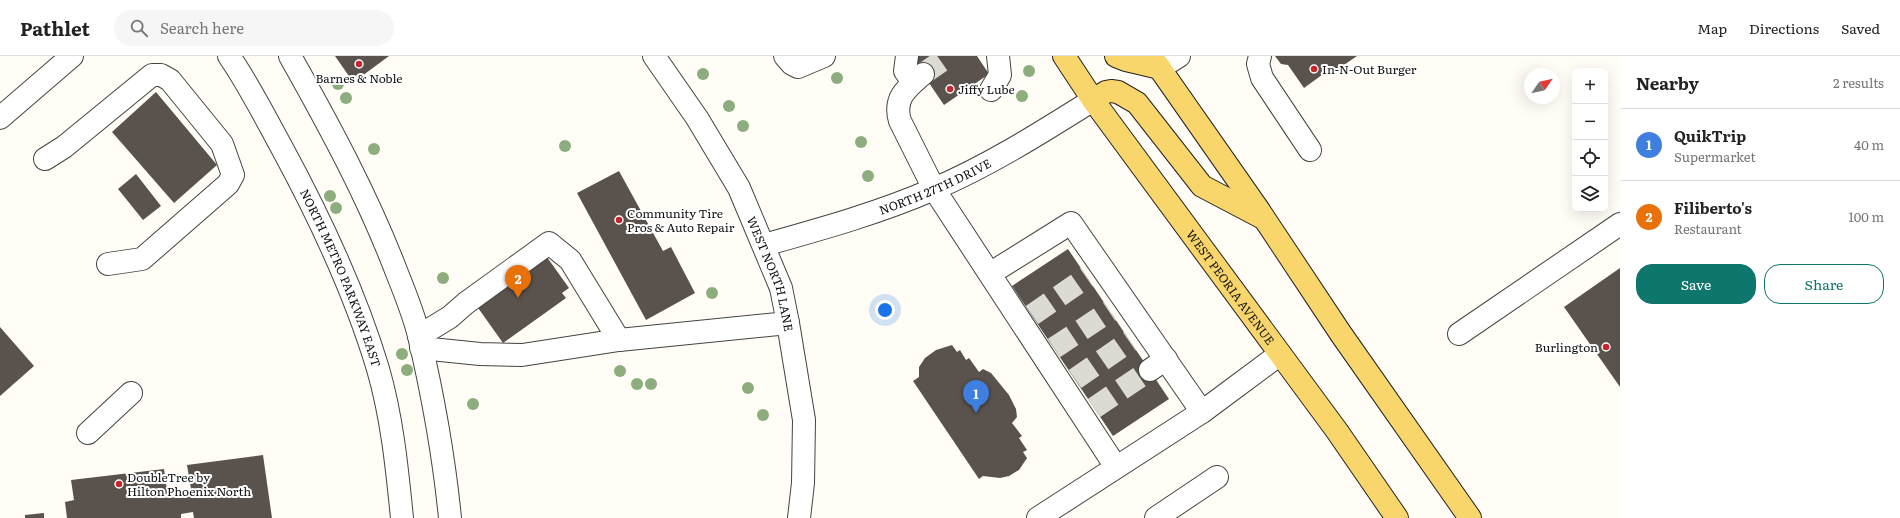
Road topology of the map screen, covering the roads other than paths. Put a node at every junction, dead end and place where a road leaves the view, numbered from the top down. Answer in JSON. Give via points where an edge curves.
{"nodes":[{"id":1,"x":72,"y":56,"type":"edge"},
{"id":2,"x":229,"y":56,"type":"edge"},
{"id":3,"x":290,"y":56,"type":"edge"},
{"id":4,"x":654,"y":56,"type":"edge"},
{"id":5,"x":785,"y":56,"type":"edge"},
{"id":6,"x":824,"y":56,"type":"edge"},
{"id":7,"x":907,"y":56,"type":"edge"},
{"id":8,"x":998,"y":56,"type":"edge"},
{"id":9,"x":1064,"y":56,"type":"edge"},
{"id":10,"x":1116,"y":56,"type":"edge"},
{"id":11,"x":1178,"y":56,"type":"edge"},
{"id":12,"x":1260,"y":56,"type":"edge"},
{"id":13,"x":1156,"y":62,"type":"edge"},
{"id":14,"x":991,"y":90,"type":"dead end"},
{"id":15,"x":1093,"y":100,"type":"junction"},
{"id":16,"x":0,"y":118,"type":"edge"},
{"id":17,"x":1310,"y":150,"type":"dead end"},
{"id":18,"x":45,"y":159,"type":"dead end"},
{"id":19,"x":934,"y":189,"type":"junction"},
{"id":20,"x":1262,"y":218,"type":"junction"},
{"id":21,"x":1620,"y":224,"type":"edge"},
{"id":22,"x":764,"y":246,"type":"junction"},
{"id":23,"x":108,"y":264,"type":"dead end"},
{"id":24,"x":991,"y":273,"type":"junction"},
{"id":25,"x":788,"y":323,"type":"junction"},
{"id":26,"x":1459,"y":334,"type":"dead end"},
{"id":27,"x":619,"y":340,"type":"junction"},
{"id":28,"x":420,"y":342,"type":"junction"},
{"id":29,"x":1280,"y":354,"type":"junction"},
{"id":30,"x":131,"y":393,"type":"dead end"},
{"id":31,"x":1202,"y":412,"type":"junction"},
{"id":32,"x":88,"y":433,"type":"dead end"},
{"id":33,"x":1116,"y":467,"type":"junction"},
{"id":34,"x":1217,"y":477,"type":"dead end"},
{"id":35,"x":402,"y":518,"type":"edge"},
{"id":36,"x":450,"y":518,"type":"edge"},
{"id":37,"x":799,"y":518,"type":"edge"},
{"id":38,"x":1038,"y":518,"type":"edge"},
{"id":39,"x":1156,"y":518,"type":"edge"},
{"id":40,"x":1397,"y":518,"type":"edge"},
{"id":41,"x":1470,"y":518,"type":"edge"}],
"edges":[{"from":1,"to":16,"type":"street"},
{"from":2,"to":35,"type":"street","name":"NORTH METRO PARKWAY EAST","via":[[245,80],[299,179],[361,316],[378,370],[389,421]]},
{"from":3,"to":28,"type":"street","via":[[367,200],[386,243]]},
{"from":4,"to":22,"type":"street","name":"WEST NORTH LANE","via":[[697,118],[739,188]]},
{"from":5,"to":6,"type":"street","via":[[798,67]]},
{"from":7,"to":19,"type":"street","via":[[905,71],[918,78],[902,95],[897,112]]},
{"from":8,"to":14,"type":"street","via":[[1000,76]]},
{"from":9,"to":15,"type":"main road","name":"WEST PEORIA AVENUE"},
{"from":10,"to":13,"type":"main road","via":[[1126,60]]},
{"from":11,"to":13,"type":"street"},
{"from":12,"to":17,"type":"street","via":[[1258,64],[1262,78]]},
{"from":13,"to":20,"type":"main road"},
{"from":15,"to":19,"type":"street","name":"NORTH 27TH DRIVE","via":[[1030,139]]},
{"from":15,"to":20,"type":"main road","via":[[1111,91],[1118,92],[1137,103],[1202,186]]},
{"from":15,"to":29,"type":"main road","name":"WEST PEORIA AVENUE"},
{"from":18,"to":23,"type":"street","via":[[64,147],[152,75],[161,75],[170,80],[222,144],[233,175],[228,184],[142,258]]},
{"from":19,"to":22,"type":"street","name":"NORTH 27TH DRIVE","via":[[855,219]]},
{"from":19,"to":24,"type":"street"},
{"from":20,"to":41,"type":"main road"},
{"from":21,"to":26,"type":"street"},
{"from":22,"to":25,"type":"street","name":"WEST NORTH LANE","via":[[781,288]]},
{"from":24,"to":31,"type":"street","via":[[1071,223],[1095,272],[1117,306],[1158,364]]},
{"from":24,"to":33,"type":"street","via":[[1027,318],[1089,412]]},
{"from":25,"to":27,"type":"street"},
{"from":25,"to":37,"type":"street","name":"WEST NORTH LANE","via":[[804,420],[803,483]]},
{"from":27,"to":28,"type":"street","via":[[522,355],[492,354]]},
{"from":27,"to":28,"type":"street","via":[[570,260],[549,242],[466,303]]},
{"from":28,"to":36,"type":"street","via":[[435,409]]},
{"from":29,"to":31,"type":"street"},
{"from":29,"to":40,"type":"main road","name":"WEST PEORIA AVENUE"},
{"from":30,"to":32,"type":"street"},
{"from":31,"to":33,"type":"street"},
{"from":33,"to":38,"type":"street"},
{"from":34,"to":39,"type":"street"}]}
